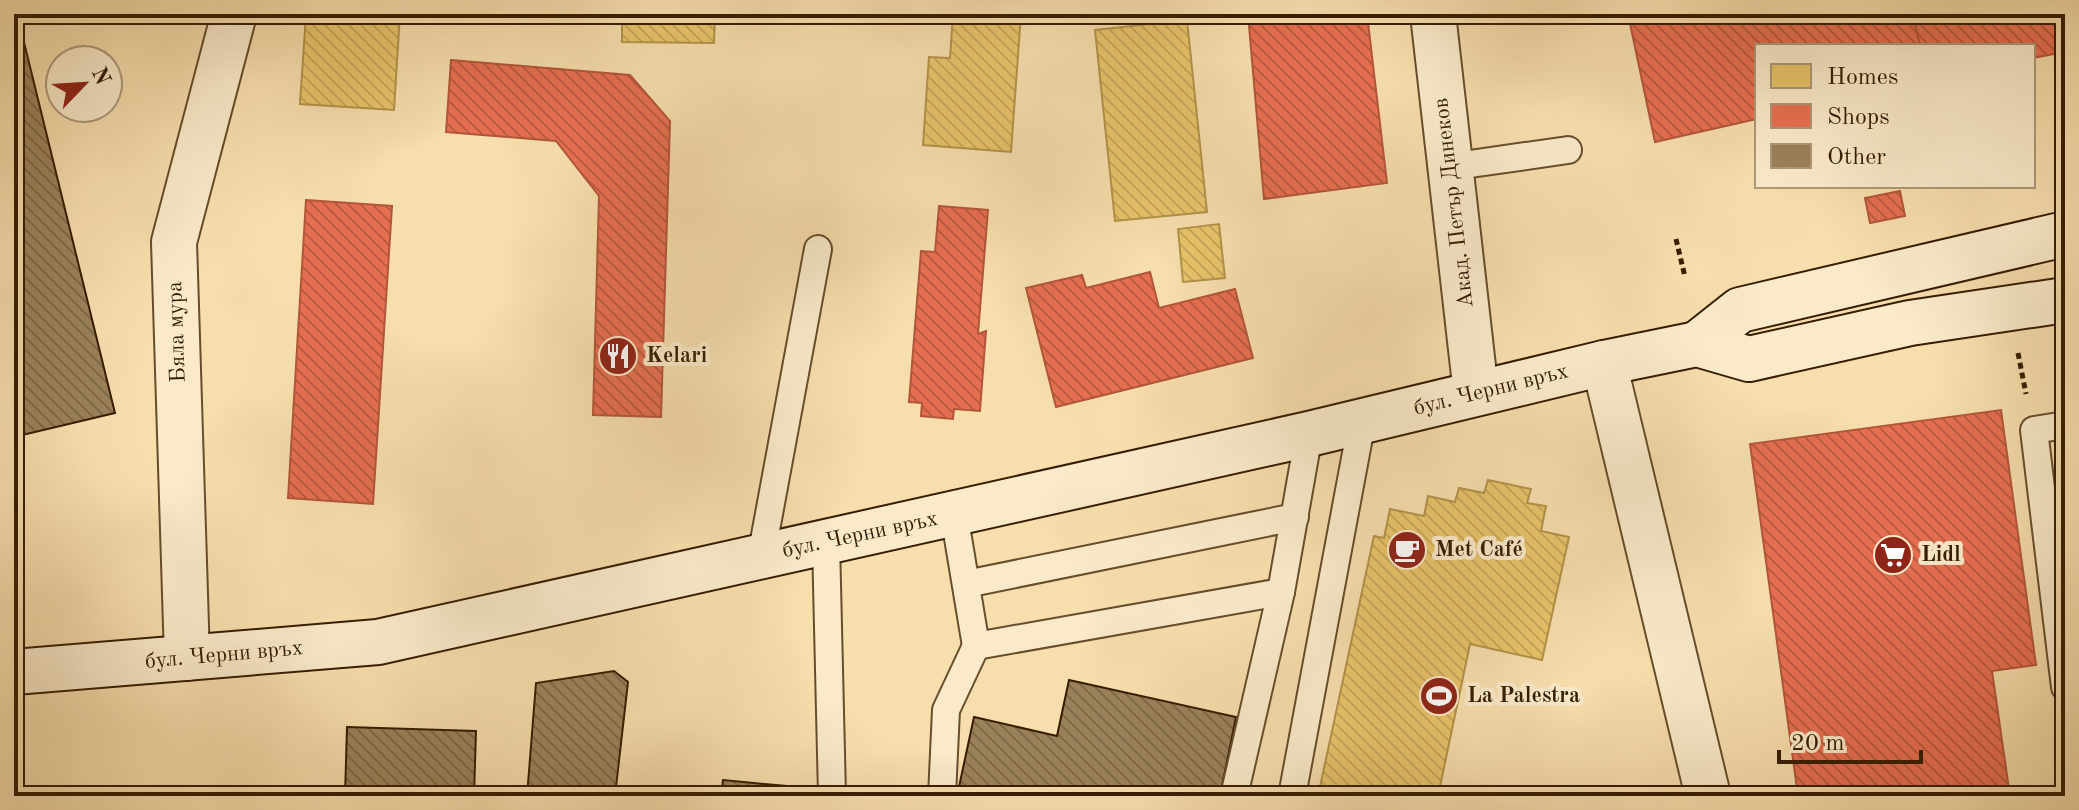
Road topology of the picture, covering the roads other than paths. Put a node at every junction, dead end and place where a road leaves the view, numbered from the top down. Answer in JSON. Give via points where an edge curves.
{"nodes":[{"id":1,"x":234,"y":14,"type":"edge"},
{"id":2,"x":1433,"y":14,"type":"edge"},
{"id":3,"x":1568,"y":150,"type":"dead end"},
{"id":4,"x":1449,"y":167,"type":"junction"},
{"id":5,"x":2065,"y":234,"type":"edge"},
{"id":6,"x":818,"y":249,"type":"dead end"},
{"id":7,"x":2065,"y":300,"type":"edge"},
{"id":8,"x":1697,"y":344,"type":"junction"},
{"id":9,"x":1604,"y":363,"type":"junction"},
{"id":10,"x":1476,"y":393,"type":"junction"},
{"id":11,"x":1362,"y":421,"type":"junction"},
{"id":12,"x":2065,"y":425,"type":"edge"},
{"id":13,"x":1309,"y":434,"type":"junction"},
{"id":14,"x":954,"y":514,"type":"junction"},
{"id":15,"x":1295,"y":517,"type":"junction"},
{"id":16,"x":826,"y":542,"type":"junction"},
{"id":17,"x":761,"y":557,"type":"junction"},
{"id":18,"x":966,"y":584,"type":"junction"},
{"id":19,"x":1281,"y":592,"type":"junction"},
{"id":20,"x":976,"y":646,"type":"junction"},
{"id":21,"x":187,"y":658,"type":"junction"},
{"id":22,"x":14,"y":672,"type":"edge"},
{"id":23,"x":2065,"y":687,"type":"edge"},
{"id":24,"x":832,"y":796,"type":"edge"},
{"id":25,"x":942,"y":796,"type":"edge"},
{"id":26,"x":1234,"y":796,"type":"edge"},
{"id":27,"x":1292,"y":796,"type":"edge"},
{"id":28,"x":1708,"y":796,"type":"edge"}],
"edges":[{"from":1,"to":21,"type":"main road","name":"Бяла мура","via":[[174,242]]},
{"from":2,"to":4,"type":"main road","name":"Акад. Петър Динеков"},
{"from":3,"to":4,"type":"lane"},
{"from":4,"to":10,"type":"main road","name":"Акад. Петър Динеков"},
{"from":5,"to":8,"type":"main road","name":"бул. Черни връх","via":[[1740,310]]},
{"from":6,"to":17,"type":"lane"},
{"from":7,"to":8,"type":"main road","name":"бул. Черни връх","via":[[1910,323],[1749,359]]},
{"from":8,"to":9,"type":"main road","name":"бул. Черни връх"},
{"from":9,"to":10,"type":"main road","name":"бул. Черни връх"},
{"from":9,"to":28,"type":"main road"},
{"from":10,"to":11,"type":"main road","name":"бул. Черни връх"},
{"from":11,"to":13,"type":"main road","name":"бул. Черни връх"},
{"from":11,"to":27,"type":"lane"},
{"from":12,"to":23,"type":"lane","via":[[2034,430]]},
{"from":13,"to":14,"type":"main road","name":"бул. Черни връх"},
{"from":13,"to":15,"type":"lane"},
{"from":14,"to":16,"type":"main road","name":"бул. Черни връх"},
{"from":14,"to":18,"type":"lane"},
{"from":15,"to":18,"type":"lane"},
{"from":15,"to":19,"type":"lane"},
{"from":16,"to":17,"type":"main road","name":"бул. Черни връх"},
{"from":16,"to":24,"type":"lane"},
{"from":17,"to":21,"type":"main road","name":"бул. Черни връх","via":[[378,642]]},
{"from":18,"to":20,"type":"lane"},
{"from":19,"to":20,"type":"lane"},
{"from":19,"to":26,"type":"lane"},
{"from":20,"to":25,"type":"lane","via":[[946,710]]},
{"from":21,"to":22,"type":"main road","name":"бул. Черни връх"}]}
